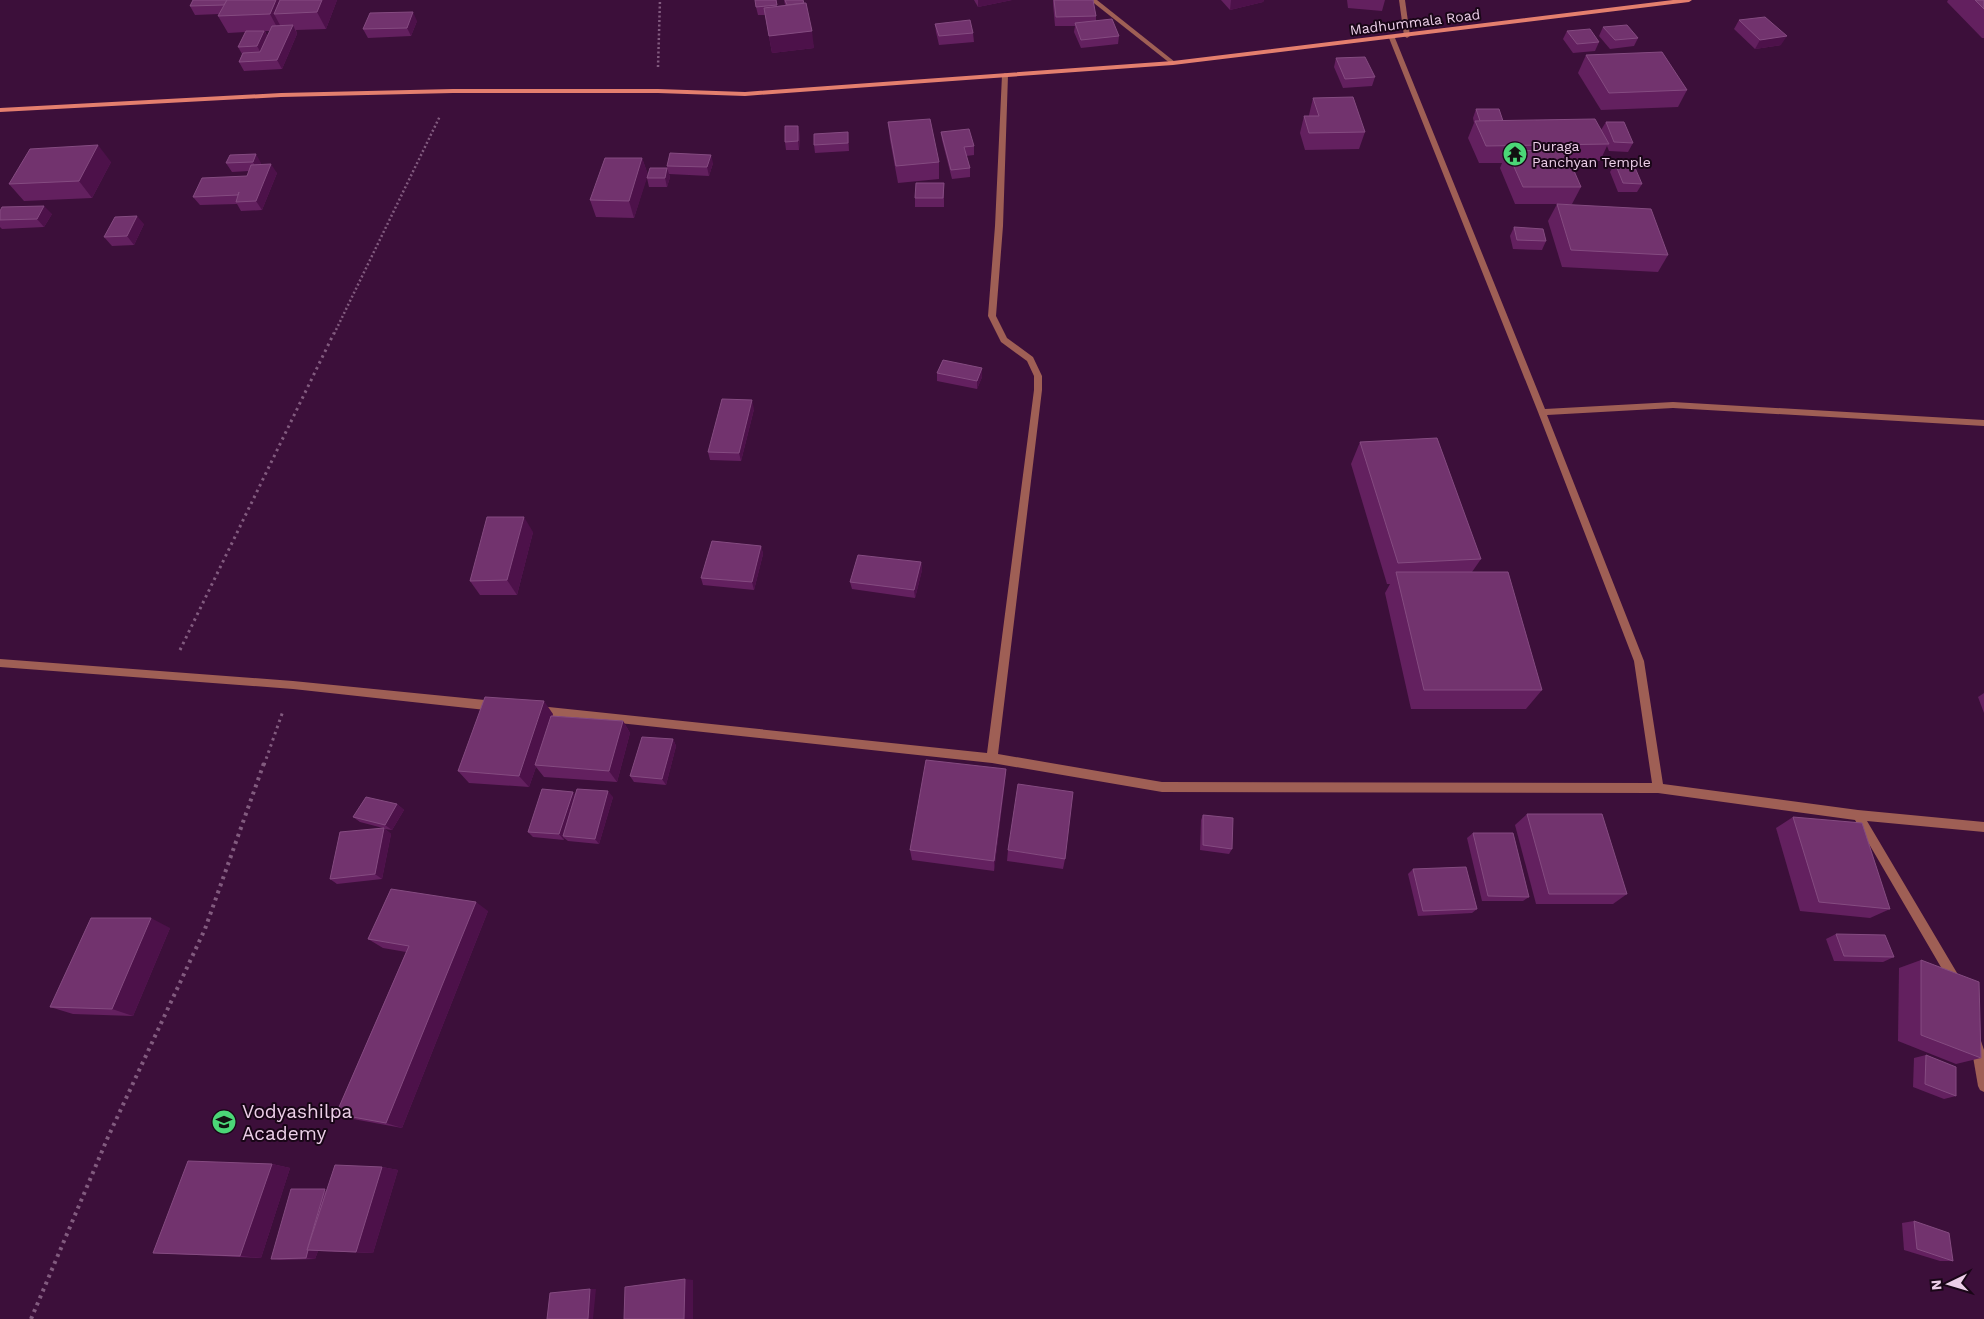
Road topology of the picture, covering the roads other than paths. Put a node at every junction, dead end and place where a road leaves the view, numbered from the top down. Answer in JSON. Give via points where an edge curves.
{"nodes":[{"id":1,"x":1093,"y":0,"type":"edge"},
{"id":2,"x":1402,"y":0,"type":"edge"},
{"id":3,"x":1689,"y":0,"type":"edge"},
{"id":4,"x":1407,"y":36,"type":"junction"},
{"id":5,"x":1392,"y":38,"type":"junction"},
{"id":6,"x":1173,"y":63,"type":"junction"},
{"id":7,"x":1005,"y":75,"type":"junction"},
{"id":8,"x":0,"y":110,"type":"edge"},
{"id":9,"x":1542,"y":412,"type":"junction"},
{"id":10,"x":1984,"y":423,"type":"edge"},
{"id":11,"x":0,"y":662,"type":"edge"},
{"id":12,"x":509,"y":708,"type":"edge"},
{"id":13,"x":529,"y":710,"type":"edge"},
{"id":14,"x":992,"y":758,"type":"junction"},
{"id":15,"x":1658,"y":788,"type":"junction"},
{"id":16,"x":1858,"y":815,"type":"junction"},
{"id":17,"x":1984,"y":827,"type":"edge"},
{"id":18,"x":1960,"y":989,"type":"edge"},
{"id":19,"x":1974,"y":1033,"type":"edge"},
{"id":20,"x":1984,"y":1086,"type":"edge"}],
"edges":[{"from":1,"to":6,"type":"street"},
{"from":2,"to":4,"type":"street"},
{"from":3,"to":4,"type":"street","name":"Madhummala Road"},
{"from":4,"to":5,"type":"street","name":"Madhummala Road"},
{"from":5,"to":6,"type":"street","name":"Madhummala Road"},
{"from":5,"to":9,"type":"street"},
{"from":6,"to":7,"type":"street","name":"Madhummala Road"},
{"from":7,"to":8,"type":"street","name":"Madhummala Road","via":[[745,94],[453,91],[281,95]]},
{"from":7,"to":14,"type":"street","via":[[992,316],[1004,340],[1030,359],[1038,376],[1038,390]]},
{"from":9,"to":10,"type":"street","via":[[1673,406]]},
{"from":9,"to":15,"type":"street","via":[[1639,661]]},
{"from":11,"to":12,"type":"street","via":[[293,685]]},
{"from":13,"to":14,"type":"street"},
{"from":14,"to":15,"type":"street","via":[[1162,787]]},
{"from":15,"to":16,"type":"street"},
{"from":16,"to":17,"type":"street"},
{"from":16,"to":18,"type":"street"},
{"from":19,"to":20,"type":"street"}]}
